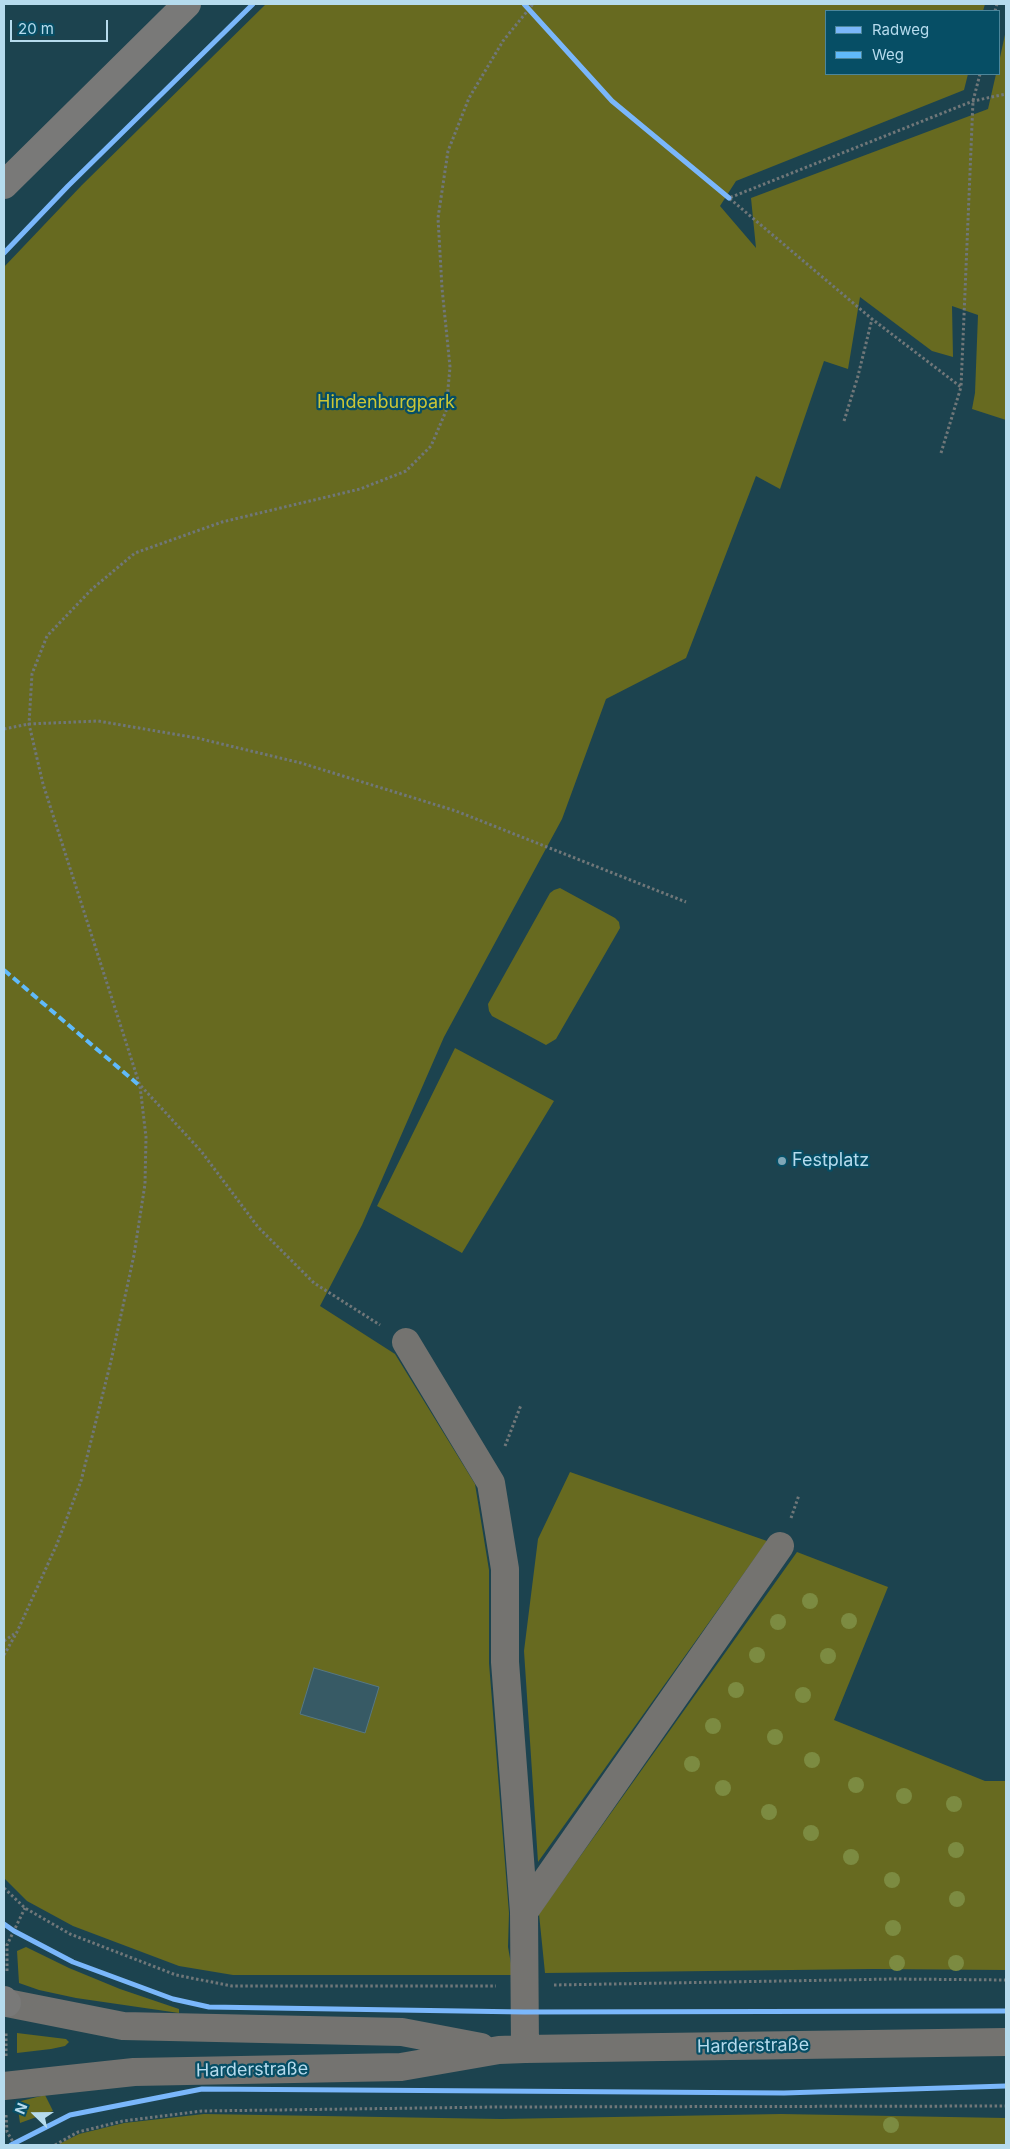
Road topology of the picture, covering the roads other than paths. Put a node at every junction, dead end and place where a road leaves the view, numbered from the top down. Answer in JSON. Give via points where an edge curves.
{"nodes":[{"id":1,"x":188,"y":4,"type":"edge"},
{"id":2,"x":4,"y":185,"type":"edge"},
{"id":3,"x":406,"y":1342,"type":"road end"},
{"id":4,"x":780,"y":1546,"type":"dead end"},
{"id":5,"x":524,"y":1912,"type":"junction"},
{"id":6,"x":5,"y":2002,"type":"edge"},
{"id":7,"x":1006,"y":2042,"type":"edge"},
{"id":8,"x":512,"y":2049,"type":"junction"},
{"id":9,"x":4,"y":2086,"type":"edge"}],
"edges":[{"from":1,"to":2,"type":"main road"},
{"from":3,"to":5,"type":"street","via":[[491,1483],[505,1570],[505,1662]]},
{"from":4,"to":5,"type":"street"},
{"from":5,"to":8,"type":"street"},
{"from":6,"to":8,"type":"street","name":"Harderstraße","via":[[123,2026],[402,2032]]},
{"from":7,"to":8,"type":"street","name":"Harderstraße"},
{"from":8,"to":9,"type":"street","name":"Harderstraße","via":[[401,2067],[134,2072]]}]}
